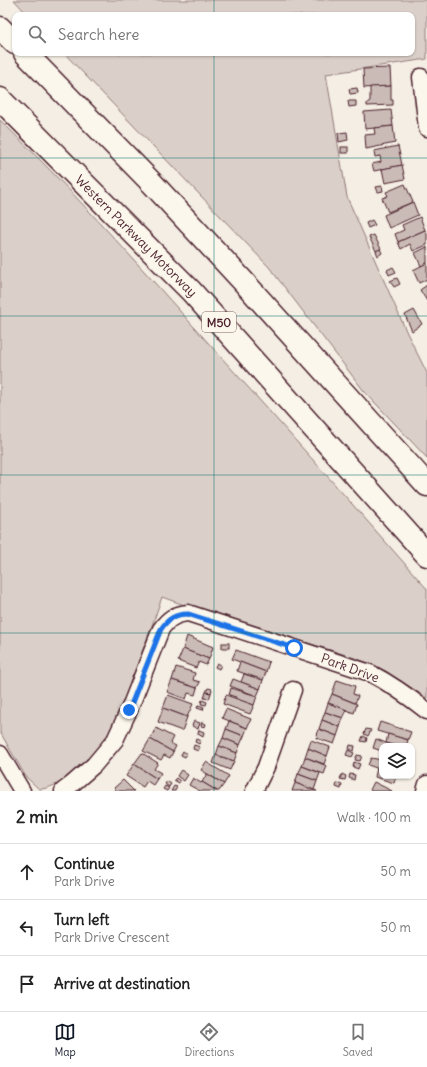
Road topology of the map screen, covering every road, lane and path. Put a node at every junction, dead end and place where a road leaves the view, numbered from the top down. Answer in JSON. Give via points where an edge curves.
{"nodes":[{"id":1,"x":0,"y":28,"type":"edge"},
{"id":2,"x":12,"y":40,"type":"edge"},
{"id":3,"x":28,"y":56,"type":"edge"},
{"id":4,"x":421,"y":77,"type":"dead end"},
{"id":5,"x":0,"y":99,"type":"edge"},
{"id":6,"x":427,"y":128,"type":"edge"},
{"id":7,"x":427,"y":485,"type":"edge"},
{"id":8,"x":427,"y":555,"type":"edge"},
{"id":9,"x":293,"y":690,"type":"dead end"},
{"id":10,"x":427,"y":711,"type":"edge"},
{"id":11,"x":0,"y":754,"type":"edge"},
{"id":12,"x":427,"y":784,"type":"edge"},
{"id":13,"x":22,"y":791,"type":"edge"},
{"id":14,"x":62,"y":791,"type":"edge"},
{"id":15,"x":254,"y":791,"type":"edge"},
{"id":16,"x":425,"y":791,"type":"edge"}],
"edges":[{"from":1,"to":2,"type":"highway"},
{"from":3,"to":7,"type":"highway","via":[[152,183]]},
{"from":4,"to":6,"type":"street"},
{"from":5,"to":8,"type":"highway","name":"Western Parkway Motorway","number":"M50","via":[[191,291]]},
{"from":9,"to":15,"type":"street","via":[[266,767]]},
{"from":10,"to":14,"type":"street","name":"Park Drive","via":[[389,683],[370,673],[188,614],[180,614],[166,621],[161,629],[115,740],[94,765]]},
{"from":11,"to":13,"type":"street"},
{"from":12,"to":16,"type":"street"}]}
